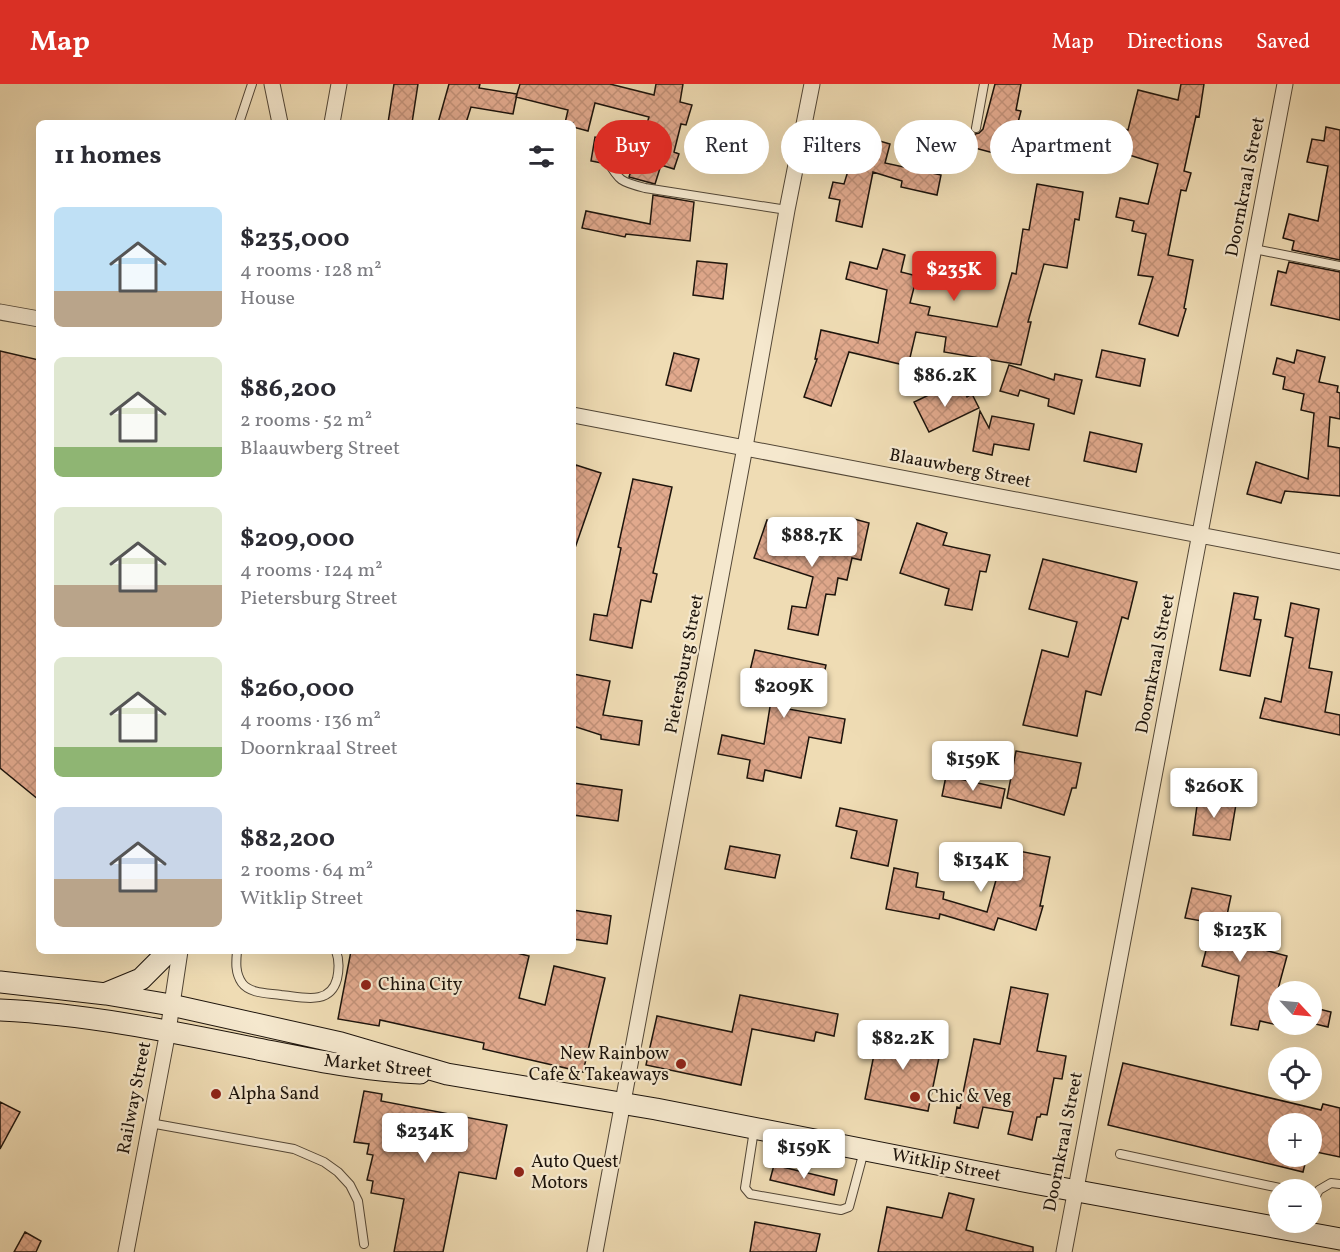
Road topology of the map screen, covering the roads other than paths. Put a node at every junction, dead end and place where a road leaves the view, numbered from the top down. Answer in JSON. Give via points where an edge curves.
{"nodes":[{"id":1,"x":252,"y":84,"type":"edge"},
{"id":2,"x":272,"y":84,"type":"edge"},
{"id":3,"x":339,"y":84,"type":"edge"},
{"id":4,"x":812,"y":84,"type":"edge"},
{"id":5,"x":984,"y":84,"type":"edge"},
{"id":6,"x":1285,"y":84,"type":"edge"},
{"id":7,"x":240,"y":120,"type":"edge"},
{"id":8,"x":279,"y":120,"type":"edge"},
{"id":9,"x":333,"y":120,"type":"edge"},
{"id":10,"x":977,"y":120,"type":"edge"},
{"id":11,"x":615,"y":174,"type":"edge"},
{"id":12,"x":787,"y":210,"type":"junction"},
{"id":13,"x":1254,"y":249,"type":"junction"},
{"id":14,"x":1340,"y":266,"type":"edge"},
{"id":15,"x":0,"y":312,"type":"edge"},
{"id":16,"x":36,"y":318,"type":"edge"},
{"id":17,"x":576,"y":416,"type":"edge"},
{"id":18,"x":745,"y":447,"type":"junction"},
{"id":19,"x":1201,"y":536,"type":"junction"},
{"id":20,"x":1340,"y":562,"type":"edge"},
{"id":21,"x":166,"y":954,"type":"edge"},
{"id":22,"x":180,"y":954,"type":"edge"},
{"id":23,"x":237,"y":954,"type":"edge"},
{"id":24,"x":337,"y":954,"type":"edge"},
{"id":25,"x":0,"y":982,"type":"edge"},
{"id":26,"x":106,"y":994,"type":"junction"},
{"id":27,"x":171,"y":1005,"type":"junction"},
{"id":28,"x":0,"y":1010,"type":"edge"},
{"id":29,"x":168,"y":1031,"type":"junction"},
{"id":30,"x":447,"y":1074,"type":"junction"},
{"id":31,"x":622,"y":1105,"type":"junction"},
{"id":32,"x":150,"y":1123,"type":"junction"},
{"id":33,"x":754,"y":1129,"type":"junction"},
{"id":34,"x":864,"y":1150,"type":"junction"},
{"id":35,"x":1120,"y":1154,"type":"dead end"},
{"id":36,"x":1340,"y":1184,"type":"edge"},
{"id":37,"x":1268,"y":1186,"type":"edge"},
{"id":38,"x":1322,"y":1188,"type":"edge"},
{"id":39,"x":1074,"y":1191,"type":"junction"},
{"id":40,"x":1268,"y":1221,"type":"edge"},
{"id":41,"x":1322,"y":1233,"type":"edge"},
{"id":42,"x":1340,"y":1239,"type":"edge"},
{"id":43,"x":364,"y":1244,"type":"dead end"},
{"id":44,"x":126,"y":1252,"type":"edge"},
{"id":45,"x":596,"y":1252,"type":"edge"},
{"id":46,"x":1064,"y":1252,"type":"edge"}],
"edges":[{"from":1,"to":7,"type":"lane"},
{"from":2,"to":8,"type":"street"},
{"from":3,"to":9,"type":"street"},
{"from":4,"to":12,"type":"street","name":"Pietersburg Street"},
{"from":5,"to":10,"type":"lane"},
{"from":6,"to":13,"type":"street","name":"Doornkraal Street"},
{"from":11,"to":12,"type":"lane","via":[[628,184],[645,188]]},
{"from":12,"to":18,"type":"street","name":"Pietersburg Street"},
{"from":13,"to":14,"type":"lane"},
{"from":13,"to":19,"type":"street","name":"Doornkraal Street"},
{"from":15,"to":16,"type":"street"},
{"from":17,"to":18,"type":"street","name":"Blaauwberg Street"},
{"from":18,"to":19,"type":"street","name":"Blaauwberg Street"},
{"from":18,"to":31,"type":"street","name":"Pietersburg Street"},
{"from":19,"to":20,"type":"street","name":"Blaauwberg Street"},
{"from":19,"to":39,"type":"street","name":"Doornkraal Street"},
{"from":21,"to":26,"type":"main road","via":[[141,979]]},
{"from":22,"to":27,"type":"street","name":"Railway Street"},
{"from":23,"to":24,"type":"lane","via":[[236,966],[244,986],[258,992],[316,999],[334,987]]},
{"from":25,"to":26,"type":"main road","name":"Market Street"},
{"from":26,"to":27,"type":"main road","name":"Market Street"},
{"from":27,"to":29,"type":"street","name":"Railway Street"},
{"from":27,"to":30,"type":"main road","name":"Market Street","via":[[341,1043]]},
{"from":28,"to":29,"type":"main road","name":"Market Street"},
{"from":29,"to":30,"type":"main road","name":"Market Street","via":[[341,1065]]},
{"from":29,"to":32,"type":"street","name":"Railway Street"},
{"from":30,"to":31,"type":"main road","name":"Witklip Street"},
{"from":31,"to":33,"type":"main road","name":"Witklip Street"},
{"from":31,"to":45,"type":"street","name":"Pietersburg Street"},
{"from":32,"to":43,"type":"lane","via":[[294,1149],[324,1162],[350,1185],[358,1201]]},
{"from":32,"to":44,"type":"street","name":"Railway Street"},
{"from":33,"to":34,"type":"main road","name":"Witklip Street"},
{"from":33,"to":34,"type":"lane","via":[[745,1188],[750,1194],[841,1210],[849,1207]]},
{"from":34,"to":39,"type":"main road","name":"Witklip Street"},
{"from":35,"to":37,"type":"lane"},
{"from":36,"to":38,"type":"lane","via":[[1331,1183]]},
{"from":39,"to":40,"type":"main road","name":"Witklip Street"},
{"from":39,"to":46,"type":"street","name":"Doornkraal Street"},
{"from":41,"to":42,"type":"main road","name":"Witklip Street"}]}
